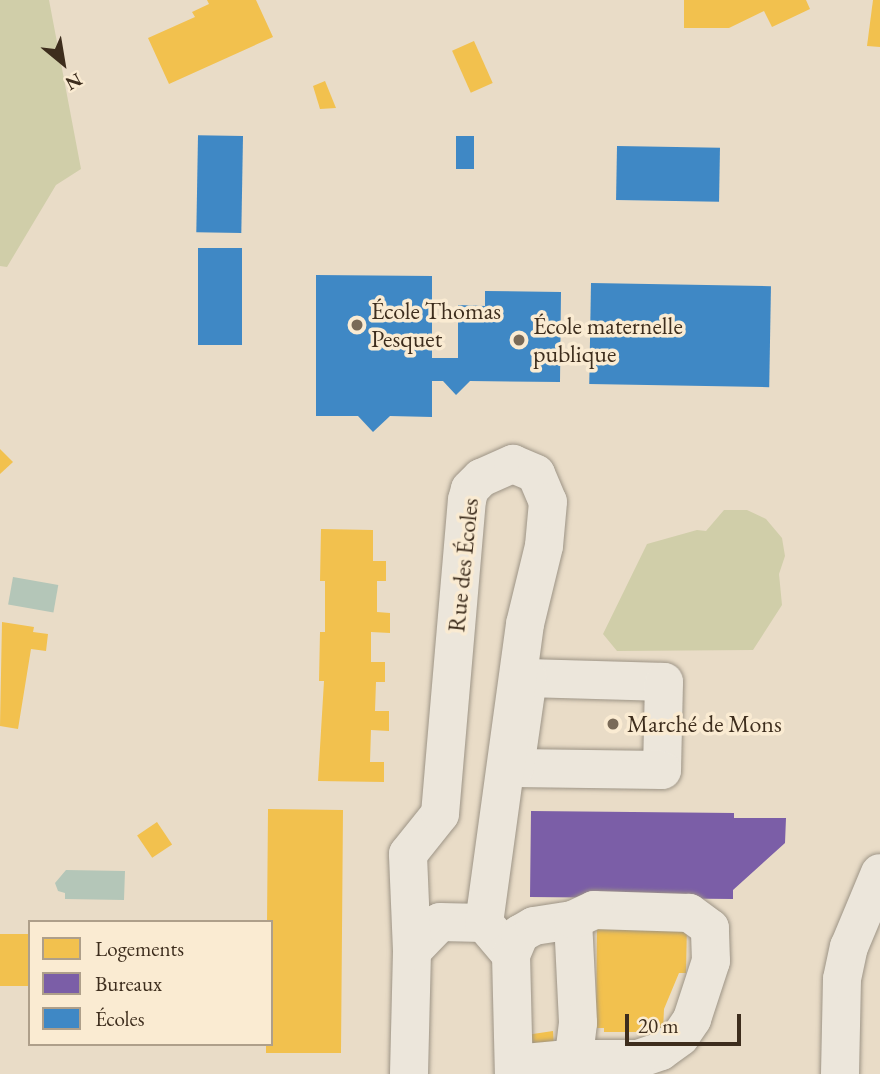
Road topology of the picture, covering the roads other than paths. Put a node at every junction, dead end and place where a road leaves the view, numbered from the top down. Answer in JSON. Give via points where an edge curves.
{"nodes":[{"id":1,"x":880,"y":873,"type":"edge"},
{"id":2,"x":573,"y":920,"type":"junction"},
{"id":3,"x":484,"y":922,"type":"junction"},
{"id":4,"x":412,"y":951,"type":"junction"},
{"id":5,"x":511,"y":955,"type":"junction"},
{"id":6,"x":568,"y":1059,"type":"junction"},
{"id":7,"x":514,"y":1069,"type":"edge"},
{"id":8,"x":409,"y":1074,"type":"edge"},
{"id":9,"x":840,"y":1074,"type":"edge"}],
"edges":[{"from":1,"to":9,"type":"street","via":[[849,947],[842,979]]},
{"from":2,"to":5,"type":"street","via":[[534,926],[520,934]]},
{"from":2,"to":6,"type":"street","via":[[578,1023],[575,1048]]},
{"from":2,"to":6,"type":"street","via":[[594,910],[689,913],[710,928],[711,961],[692,1019],[680,1037],[661,1051],[638,1059]]},
{"from":3,"to":4,"type":"street","via":[[440,922]]},
{"from":3,"to":4,"type":"street","name":"Rue des Écoles","via":[[525,624],[544,545],[548,502],[536,474],[513,464],[481,478],[470,488],[467,500],[440,814],[408,854]]},
{"from":3,"to":5,"type":"street"},
{"from":4,"to":8,"type":"street","name":"Rue des Écoles"},
{"from":5,"to":7,"type":"street"},
{"from":6,"to":7,"type":"street"}]}
